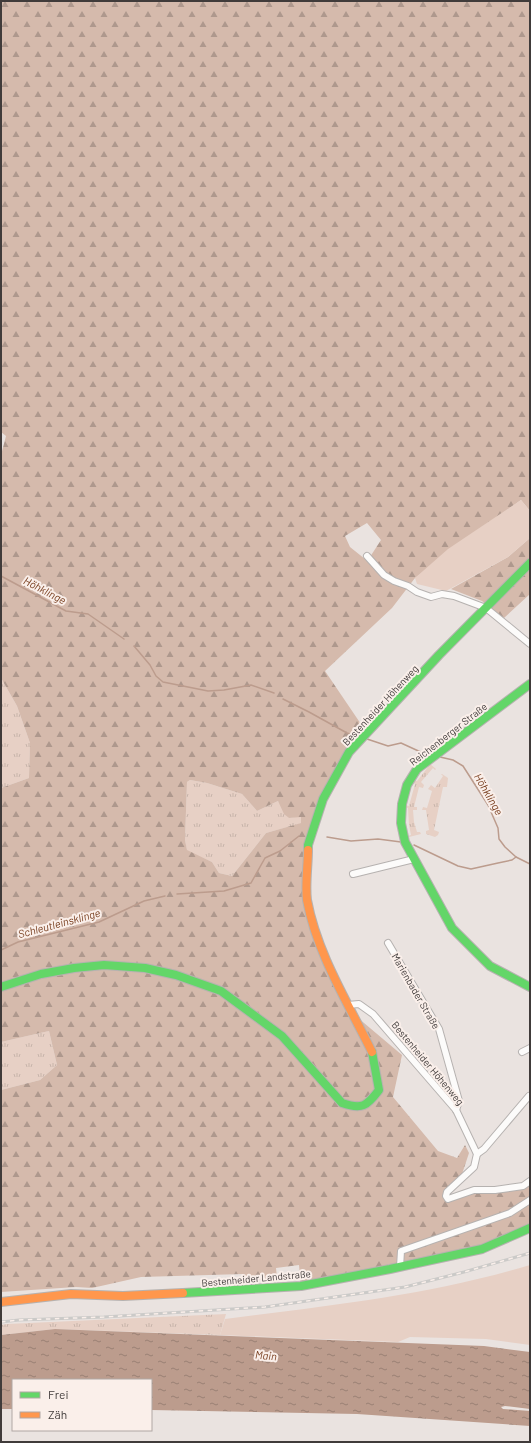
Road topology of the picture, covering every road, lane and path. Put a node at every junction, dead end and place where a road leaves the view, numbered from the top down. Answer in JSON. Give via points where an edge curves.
{"nodes":[{"id":1,"x":367,"y":556,"type":"dead end"},
{"id":2,"x":530,"y":563,"type":"edge"},
{"id":3,"x":486,"y":608,"type":"junction"},
{"id":4,"x":530,"y":644,"type":"edge"},
{"id":5,"x":530,"y":684,"type":"edge"},
{"id":6,"x":414,"y":859,"type":"junction"},
{"id":7,"x":353,"y":874,"type":"dead end"},
{"id":8,"x":388,"y":943,"type":"dead end"},
{"id":9,"x":1,"y":987,"type":"edge"},
{"id":10,"x":530,"y":987,"type":"edge"},
{"id":11,"x":348,"y":1005,"type":"junction"},
{"id":12,"x":530,"y":1048,"type":"edge"},
{"id":13,"x":522,"y":1052,"type":"dead end"},
{"id":14,"x":529,"y":1096,"type":"dead end"},
{"id":15,"x":456,"y":1110,"type":"junction"},
{"id":16,"x":476,"y":1154,"type":"junction"},
{"id":17,"x":530,"y":1181,"type":"edge"},
{"id":18,"x":530,"y":1200,"type":"edge"},
{"id":19,"x":530,"y":1228,"type":"edge"},
{"id":20,"x":400,"y":1267,"type":"junction"},
{"id":21,"x":1,"y":1302,"type":"edge"}],
"edges":[{"from":1,"to":3,"type":"street","via":[[384,575],[417,592],[430,597],[442,594],[454,596]]},
{"from":2,"to":3,"type":"street","name":"Bestenheider Höhenweg"},
{"from":3,"to":4,"type":"street"},
{"from":3,"to":11,"type":"street","name":"Bestenheider Höhenweg","via":[[349,752],[323,799],[308,846],[307,898],[315,932]]},
{"from":5,"to":6,"type":"street","name":"Reichenberger Straße","via":[[413,774],[400,804],[404,842]]},
{"from":6,"to":7,"type":"street"},
{"from":6,"to":10,"type":"street","name":"Reichenberger Straße","via":[[452,928],[490,966]]},
{"from":8,"to":15,"type":"street","name":"Marienbader Straße","via":[[439,1029],[459,1101]]},
{"from":9,"to":11,"type":"street","name":"Bestenheider Höhenweg","via":[[42,974],[104,965],[145,968],[176,975],[221,991],[282,1036],[342,1103],[355,1108],[368,1104],[379,1090],[372,1053]]},
{"from":11,"to":15,"type":"street","name":"Bestenheider Höhenweg","via":[[359,1004],[373,1014]]},
{"from":12,"to":13,"type":"street"},
{"from":14,"to":16,"type":"street","via":[[484,1149]]},
{"from":15,"to":16,"type":"street","name":"Bestenheider Höhenweg"},
{"from":16,"to":17,"type":"street","via":[[474,1167],[447,1192],[448,1199],[474,1190],[523,1186]]},
{"from":18,"to":20,"type":"street","via":[[510,1213],[401,1251]]},
{"from":19,"to":20,"type":"street","name":"Bestenheider Landstraße","via":[[482,1249]]},
{"from":20,"to":21,"type":"street","name":"Bestenheider Landstraße","via":[[301,1286],[123,1296],[71,1294]]}]}
